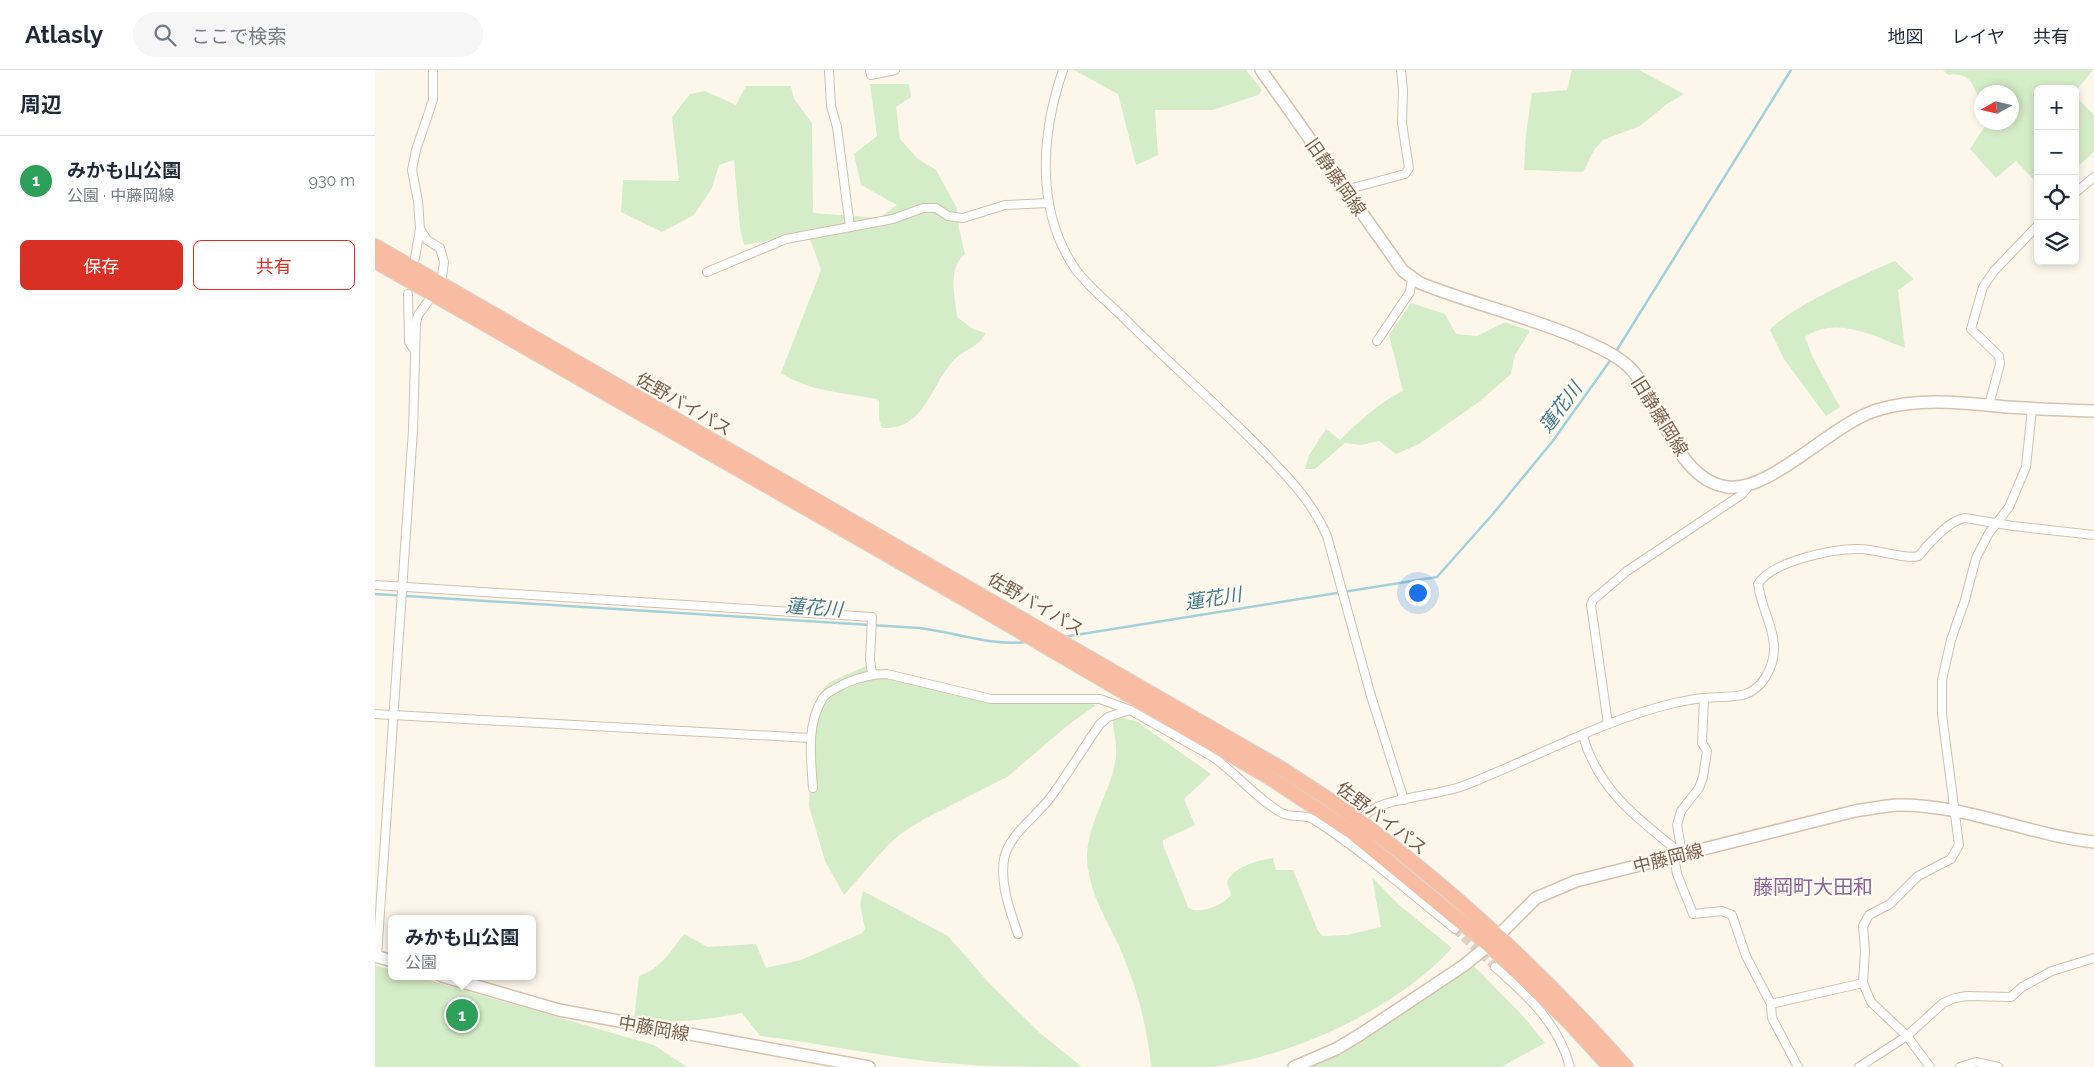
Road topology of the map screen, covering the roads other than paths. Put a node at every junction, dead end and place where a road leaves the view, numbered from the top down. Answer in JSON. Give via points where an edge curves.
{"nodes":[{"id":1,"x":433,"y":70,"type":"edge"},
{"id":2,"x":829,"y":70,"type":"edge"},
{"id":3,"x":870,"y":70,"type":"edge"},
{"id":4,"x":895,"y":70,"type":"edge"},
{"id":5,"x":1063,"y":70,"type":"edge"},
{"id":6,"x":1261,"y":70,"type":"edge"},
{"id":7,"x":1401,"y":70,"type":"edge"},
{"id":8,"x":2094,"y":176,"type":"edge"},
{"id":9,"x":2079,"y":189,"type":"edge"},
{"id":10,"x":1345,"y":190,"type":"junction"},
{"id":11,"x":1049,"y":203,"type":"junction"},
{"id":12,"x":850,"y":227,"type":"junction"},
{"id":13,"x":420,"y":229,"type":"junction"},
{"id":14,"x":2034,"y":229,"type":"edge"},
{"id":15,"x":375,"y":246,"type":"edge"},
{"id":16,"x":415,"y":258,"type":"dead end"},
{"id":17,"x":375,"y":261,"type":"edge"},
{"id":18,"x":707,"y":272,"type":"dead end"},
{"id":19,"x":1412,"y":278,"type":"junction"},
{"id":20,"x":436,"y":290,"type":"junction"},
{"id":21,"x":408,"y":294,"type":"dead end"},
{"id":22,"x":1377,"y":341,"type":"dead end"},
{"id":23,"x":416,"y":353,"type":"junction"},
{"id":24,"x":1989,"y":405,"type":"junction"},
{"id":25,"x":2032,"y":409,"type":"junction"},
{"id":26,"x":2094,"y":411,"type":"edge"},
{"id":27,"x":1749,"y":486,"type":"junction"},
{"id":28,"x":1997,"y":522,"type":"junction"},
{"id":29,"x":2094,"y":535,"type":"edge"},
{"id":30,"x":375,"y":585,"type":"edge"},
{"id":31,"x":400,"y":589,"type":"junction"},
{"id":32,"x":872,"y":674,"type":"junction"},
{"id":33,"x":1704,"y":698,"type":"junction"},
{"id":34,"x":1130,"y":710,"type":"junction"},
{"id":35,"x":375,"y":714,"type":"edge"},
{"id":36,"x":392,"y":715,"type":"junction"},
{"id":37,"x":1608,"y":724,"type":"junction"},
{"id":38,"x":1583,"y":736,"type":"junction"},
{"id":39,"x":811,"y":738,"type":"junction"},
{"id":40,"x":813,"y":788,"type":"dead end"},
{"id":41,"x":1404,"y":800,"type":"junction"},
{"id":42,"x":1956,"y":812,"type":"junction"},
{"id":43,"x":1353,"y":832,"type":"junction"},
{"id":44,"x":2094,"y":842,"type":"edge"},
{"id":45,"x":1678,"y":855,"type":"junction"},
{"id":46,"x":1455,"y":929,"type":"tunnel mouth"},
{"id":47,"x":1018,"y":934,"type":"dead end"},
{"id":48,"x":1493,"y":940,"type":"junction"},
{"id":49,"x":376,"y":956,"type":"edge"},
{"id":50,"x":2094,"y":958,"type":"edge"},
{"id":51,"x":388,"y":960,"type":"edge"},
{"id":52,"x":1495,"y":967,"type":"tunnel mouth"},
{"id":53,"x":456,"y":980,"type":"edge"},
{"id":54,"x":1863,"y":983,"type":"junction"},
{"id":55,"x":1771,"y":1004,"type":"junction"},
{"id":56,"x":1907,"y":1036,"type":"junction"},
{"id":57,"x":869,"y":1067,"type":"edge"},
{"id":58,"x":1294,"y":1067,"type":"edge"},
{"id":59,"x":1570,"y":1067,"type":"edge"},
{"id":60,"x":1610,"y":1067,"type":"edge"},
{"id":61,"x":1626,"y":1067,"type":"edge"},
{"id":62,"x":1797,"y":1067,"type":"edge"},
{"id":63,"x":1859,"y":1067,"type":"edge"},
{"id":64,"x":1930,"y":1067,"type":"edge"},
{"id":65,"x":1960,"y":1067,"type":"edge"},
{"id":66,"x":1998,"y":1067,"type":"edge"}],
"edges":[{"from":1,"to":13,"type":"street","via":[[433,100],[412,170]]},
{"from":2,"to":12,"type":"street","via":[[831,106],[837,127]]},
{"from":3,"to":4,"type":"street","via":[[871,75]]},
{"from":5,"to":11,"type":"street","via":[[1048,124],[1046,176]]},
{"from":6,"to":10,"type":"main road","name":"旧静藤岡線"},
{"from":7,"to":10,"type":"street","via":[[1402,123],[1409,168],[1405,174]]},
{"from":8,"to":9,"type":"street"},
{"from":10,"to":19,"type":"main road","name":"旧静藤岡線","via":[[1403,271]]},
{"from":11,"to":12,"type":"street","via":[[1005,205],[963,218],[948,216],[937,208],[923,208],[893,219]]},
{"from":11,"to":41,"type":"street","via":[[1063,248],[1090,287],[1228,415],[1306,497],[1327,536],[1371,696]]},
{"from":12,"to":18,"type":"street","via":[[786,239]]},
{"from":13,"to":16,"type":"street"},
{"from":13,"to":20,"type":"street","via":[[427,240],[440,248],[444,262]]},
{"from":14,"to":24,"type":"street","via":[[1983,287],[1971,329],[1999,356],[2000,364]]},
{"from":15,"to":20,"type":"highway","name":"佐野バイパス"},
{"from":17,"to":20,"type":"highway","name":"佐野バイパス"},
{"from":19,"to":22,"type":"street","via":[[1410,292]]},
{"from":19,"to":27,"type":"main road","name":"旧静藤岡線","via":[[1604,350],[1635,375],[1694,469],[1713,483],[1728,487]]},
{"from":20,"to":23,"type":"street","via":[[418,315]]},
{"from":20,"to":43,"type":"highway","name":"佐野バイパス","via":[[1107,667],[1283,770]]},
{"from":21,"to":23,"type":"street","via":[[409,342]]},
{"from":23,"to":31,"type":"street"},
{"from":24,"to":25,"type":"main road","name":"旧静藤岡線"},
{"from":24,"to":27,"type":"main road","name":"旧静藤岡線","via":[[1928,401],[1878,410],[1850,421],[1768,478]]},
{"from":25,"to":26,"type":"main road","name":"旧静藤岡線"},
{"from":25,"to":28,"type":"street","via":[[2026,467],[2013,499]]},
{"from":27,"to":37,"type":"street","via":[[1741,495],[1627,572],[1593,600],[1591,606]]},
{"from":28,"to":29,"type":"street"},
{"from":28,"to":33,"type":"street","via":[[1957,519],[1918,556],[1860,549],[1823,552],[1769,572],[1758,584],[1775,640],[1773,657],[1765,677],[1751,692],[1737,697]]},
{"from":28,"to":42,"type":"street","via":[[1976,558],[1942,680],[1942,714]]},
{"from":30,"to":31,"type":"street"},
{"from":31,"to":32,"type":"street","via":[[872,617]]},
{"from":31,"to":36,"type":"street"},
{"from":32,"to":34,"type":"street","via":[[887,674],[991,699],[1100,699]]},
{"from":32,"to":39,"type":"street","via":[[824,696]]},
{"from":33,"to":37,"type":"street","via":[[1674,703]]},
{"from":33,"to":45,"type":"street","via":[[1702,743],[1707,751],[1703,777],[1699,788],[1681,811],[1677,825]]},
{"from":34,"to":43,"type":"street","via":[[1213,757],[1282,814],[1311,818]]},
{"from":34,"to":47,"type":"street","via":[[1108,717],[1100,724],[1050,798],[1015,838],[1006,854],[1003,872],[1009,909]]},
{"from":35,"to":36,"type":"street"},
{"from":36,"to":39,"type":"street"},
{"from":36,"to":49,"type":"street"},
{"from":37,"to":38,"type":"street"},
{"from":38,"to":41,"type":"street","via":[[1462,786]]},
{"from":38,"to":45,"type":"street","via":[[1593,764],[1619,802]]},
{"from":39,"to":40,"type":"street"},
{"from":41,"to":43,"type":"street","via":[[1371,810]]},
{"from":42,"to":44,"type":"main road","name":"中藤岡線"},
{"from":42,"to":45,"type":"main road","name":"中藤岡線","via":[[1920,807],[1878,807]]},
{"from":42,"to":54,"type":"street","via":[[1959,845],[1951,859],[1918,876],[1890,904],[1869,915],[1863,926]]},
{"from":43,"to":46,"type":"street"},
{"from":43,"to":48,"type":"highway","name":"佐野バイパス"},
{"from":45,"to":48,"type":"main road","name":"中藤岡線","via":[[1577,882],[1545,894],[1525,907]]},
{"from":45,"to":55,"type":"street","via":[[1677,874],[1693,914],[1722,911],[1733,915],[1746,956]]},
{"from":48,"to":58,"type":"main road","name":"中藤岡線","via":[[1463,966],[1361,1034]]},
{"from":48,"to":60,"type":"highway","name":"佐野バイパス"},
{"from":48,"to":61,"type":"highway","name":"佐野バイパス","via":[[1571,1005]]},
{"from":49,"to":51,"type":"main road"},
{"from":50,"to":56,"type":"street","via":[[2052,971],[2022,987],[2011,997],[1955,998],[1929,1014]]},
{"from":52,"to":59,"type":"street","via":[[1550,1022]]},
{"from":53,"to":57,"type":"main road","name":"中藤岡線","via":[[559,1010]]},
{"from":54,"to":55,"type":"street"},
{"from":54,"to":56,"type":"street","via":[[1871,1002]]},
{"from":55,"to":62,"type":"street","via":[[1772,1018]]},
{"from":56,"to":63,"type":"street"},
{"from":56,"to":64,"type":"street"},
{"from":65,"to":66,"type":"street","via":[[1976,1062]]}]}
